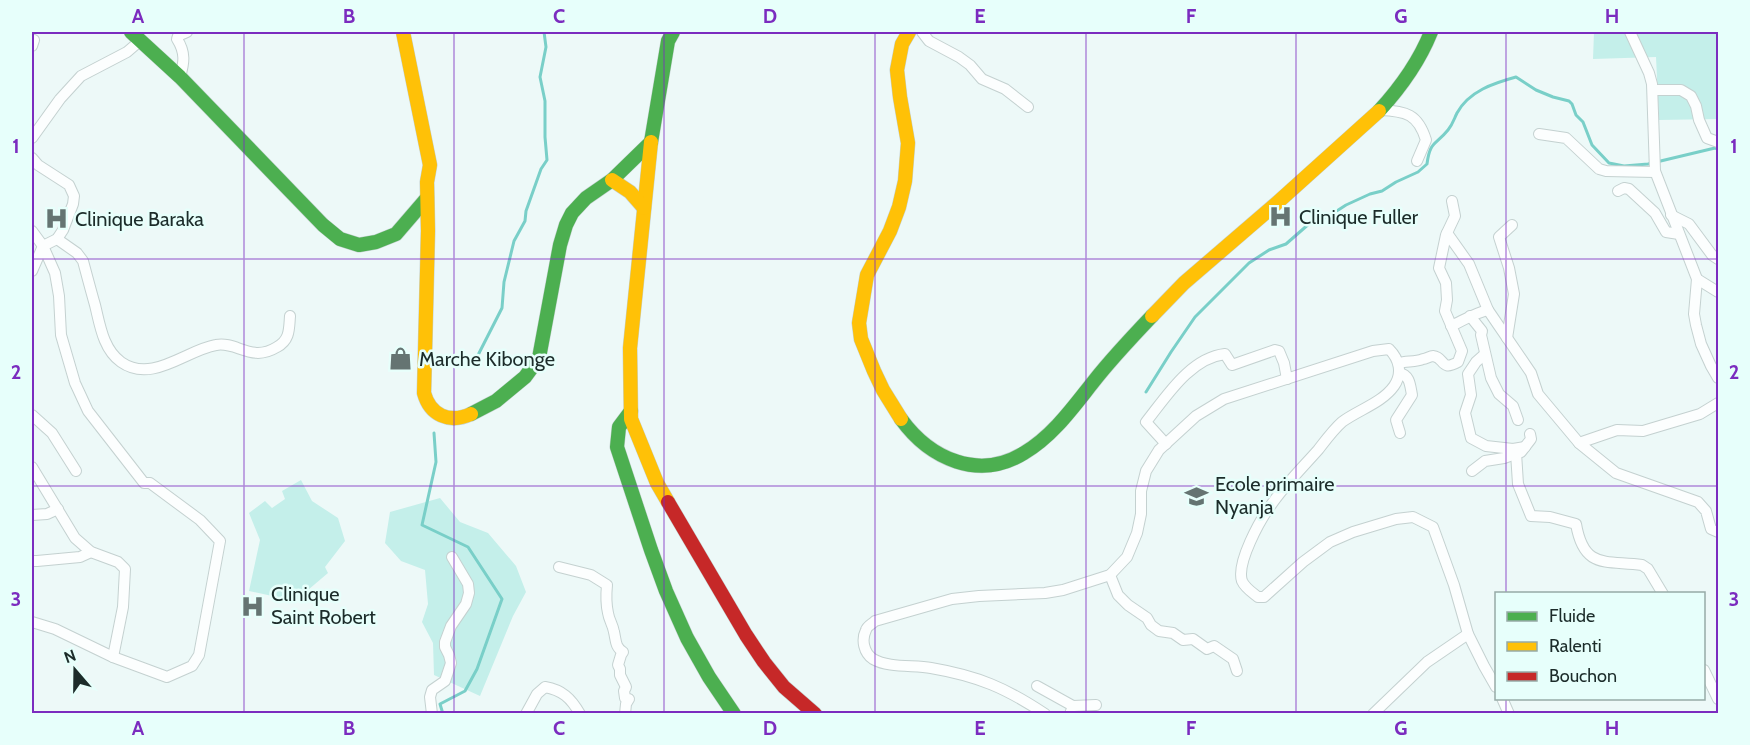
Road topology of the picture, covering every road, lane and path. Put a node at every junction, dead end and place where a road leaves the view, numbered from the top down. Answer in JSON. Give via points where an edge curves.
{"nodes":[{"id":1,"x":187,"y":32,"type":"edge"},
{"id":2,"x":403,"y":32,"type":"edge"},
{"id":3,"x":909,"y":32,"type":"edge"},
{"id":4,"x":922,"y":32,"type":"edge"},
{"id":5,"x":1431,"y":32,"type":"edge"},
{"id":6,"x":1630,"y":32,"type":"edge"},
{"id":7,"x":669,"y":35,"type":"edge"},
{"id":8,"x":136,"y":36,"type":"edge"},
{"id":9,"x":180,"y":77,"type":"junction"},
{"id":10,"x":1653,"y":90,"type":"junction"},
{"id":11,"x":1028,"y":107,"type":"dead end"},
{"id":12,"x":1380,"y":110,"type":"junction"},
{"id":13,"x":1539,"y":134,"type":"dead end"},
{"id":14,"x":32,"y":138,"type":"edge"},
{"id":15,"x":651,"y":142,"type":"junction"},
{"id":16,"x":1719,"y":142,"type":"edge"},
{"id":17,"x":32,"y":158,"type":"edge"},
{"id":18,"x":1417,"y":161,"type":"dead end"},
{"id":19,"x":1654,"y":166,"type":"junction"},
{"id":20,"x":612,"y":180,"type":"junction"},
{"id":21,"x":1618,"y":191,"type":"dead end"},
{"id":22,"x":427,"y":198,"type":"junction"},
{"id":23,"x":1452,"y":201,"type":"dead end"},
{"id":24,"x":644,"y":208,"type":"junction"},
{"id":25,"x":1671,"y":214,"type":"junction"},
{"id":26,"x":1512,"y":225,"type":"dead end"},
{"id":27,"x":32,"y":231,"type":"edge"},
{"id":28,"x":1448,"y":233,"type":"junction"},
{"id":29,"x":1679,"y":234,"type":"junction"},
{"id":30,"x":57,"y":239,"type":"junction"},
{"id":31,"x":43,"y":246,"type":"junction"},
{"id":32,"x":1719,"y":259,"type":"edge"},
{"id":33,"x":32,"y":272,"type":"edge"},
{"id":34,"x":1697,"y":279,"type":"junction"},
{"id":35,"x":1719,"y":292,"type":"edge"},
{"id":36,"x":1488,"y":310,"type":"junction"},
{"id":37,"x":290,"y":316,"type":"dead end"},
{"id":38,"x":1470,"y":316,"type":"junction"},
{"id":39,"x":1451,"y":326,"type":"junction"},
{"id":40,"x":1507,"y":338,"type":"junction"},
{"id":41,"x":1485,"y":354,"type":"junction"},
{"id":42,"x":1399,"y":368,"type":"junction"},
{"id":43,"x":1719,"y":378,"type":"edge"},
{"id":44,"x":1287,"y":379,"type":"junction"},
{"id":45,"x":1719,"y":403,"type":"edge"},
{"id":46,"x":631,"y":411,"type":"junction"},
{"id":47,"x":32,"y":415,"type":"edge"},
{"id":48,"x":1518,"y":420,"type":"dead end"},
{"id":49,"x":1400,"y":432,"type":"dead end"},
{"id":50,"x":1530,"y":434,"type":"dead end"},
{"id":51,"x":1579,"y":443,"type":"junction"},
{"id":52,"x":1166,"y":444,"type":"junction"},
{"id":53,"x":1521,"y":450,"type":"junction"},
{"id":54,"x":32,"y":467,"type":"edge"},
{"id":55,"x":76,"y":471,"type":"dead end"},
{"id":56,"x":1472,"y":471,"type":"dead end"},
{"id":57,"x":58,"y":509,"type":"junction"},
{"id":58,"x":32,"y":515,"type":"edge"},
{"id":59,"x":1719,"y":532,"type":"edge"},
{"id":60,"x":92,"y":552,"type":"junction"},
{"id":61,"x":452,"y":557,"type":"dead end"},
{"id":62,"x":32,"y":561,"type":"edge"},
{"id":63,"x":560,"y":567,"type":"dead end"},
{"id":64,"x":1110,"y":575,"type":"junction"},
{"id":65,"x":1662,"y":592,"type":"edge"},
{"id":66,"x":32,"y":622,"type":"edge"},
{"id":67,"x":1468,"y":634,"type":"junction"},
{"id":68,"x":113,"y":657,"type":"junction"},
{"id":69,"x":1238,"y":671,"type":"dead end"},
{"id":70,"x":1705,"y":672,"type":"edge"},
{"id":71,"x":1495,"y":684,"type":"edge"},
{"id":72,"x":1037,"y":686,"type":"dead end"},
{"id":73,"x":1719,"y":699,"type":"edge"},
{"id":74,"x":1502,"y":700,"type":"edge"},
{"id":75,"x":1096,"y":705,"type":"dead end"},
{"id":76,"x":1072,"y":710,"type":"edge"},
{"id":77,"x":432,"y":714,"type":"edge"},
{"id":78,"x":526,"y":714,"type":"edge"},
{"id":79,"x":580,"y":714,"type":"edge"},
{"id":80,"x":625,"y":714,"type":"edge"},
{"id":81,"x":734,"y":714,"type":"edge"},
{"id":82,"x":815,"y":714,"type":"edge"},
{"id":83,"x":1045,"y":714,"type":"edge"},
{"id":84,"x":1373,"y":714,"type":"edge"},
{"id":85,"x":1509,"y":714,"type":"edge"}],
"edges":[{"from":1,"to":9,"type":"street","via":[[177,39],[184,51]]},
{"from":2,"to":22,"type":"main road","via":[[430,165]]},
{"from":3,"to":12,"type":"main road","via":[[904,37],[897,68],[907,138],[904,187],[892,226],[870,268],[859,328],[879,382],[909,429],[941,458],[966,465],[988,465],[1015,458],[1039,442],[1161,305]]},
{"from":4,"to":11,"type":"street","via":[[929,41],[970,65],[982,79],[1005,89]]},
{"from":5,"to":12,"type":"main road","via":[[1421,56]]},
{"from":6,"to":10,"type":"street"},
{"from":7,"to":15,"type":"main road"},
{"from":8,"to":9,"type":"main road"},
{"from":8,"to":14,"type":"street","via":[[122,55],[81,76]]},
{"from":9,"to":22,"type":"main road","via":[[340,239],[359,245],[396,234]]},
{"from":10,"to":16,"type":"street","via":[[1681,90],[1691,96],[1707,138]]},
{"from":10,"to":19,"type":"street"},
{"from":12,"to":18,"type":"street","via":[[1405,112],[1418,123],[1426,141]]},
{"from":13,"to":19,"type":"street","via":[[1566,138],[1606,171]]},
{"from":15,"to":20,"type":"main road"},
{"from":15,"to":24,"type":"main road"},
{"from":17,"to":30,"type":"street","via":[[69,185],[74,196]]},
{"from":19,"to":25,"type":"street"},
{"from":20,"to":22,"type":"main road","via":[[586,198],[566,225],[539,358],[525,377],[496,401],[466,416],[440,416],[431,409],[424,393]]},
{"from":20,"to":24,"type":"main road","via":[[623,185]]},
{"from":21,"to":29,"type":"street","via":[[1629,189],[1655,213],[1666,232]]},
{"from":23,"to":28,"type":"street","via":[[1455,216]]},
{"from":24,"to":46,"type":"main road","via":[[630,348]]},
{"from":25,"to":29,"type":"street"},
{"from":25,"to":32,"type":"street","via":[[1689,224]]},
{"from":26,"to":40,"type":"street","via":[[1499,237],[1514,294]]},
{"from":27,"to":31,"type":"street"},
{"from":28,"to":36,"type":"street","via":[[1469,264]]},
{"from":28,"to":39,"type":"street","via":[[1439,268],[1446,283],[1445,311]]},
{"from":29,"to":34,"type":"street"},
{"from":30,"to":31,"type":"street"},
{"from":30,"to":37,"type":"street","via":[[83,261],[109,350],[133,369],[151,369],[219,344],[266,352],[286,341]]},
{"from":31,"to":33,"type":"street"},
{"from":31,"to":68,"type":"street","via":[[55,273],[69,364],[88,411],[144,483],[150,483],[200,520],[219,541],[199,655],[192,666],[167,677]]},
{"from":34,"to":35,"type":"street"},
{"from":34,"to":43,"type":"street","via":[[1696,325],[1707,359]]},
{"from":36,"to":38,"type":"street"},
{"from":36,"to":40,"type":"street"},
{"from":38,"to":39,"type":"street"},
{"from":38,"to":41,"type":"street","via":[[1482,331]]},
{"from":39,"to":42,"type":"street","via":[[1462,351],[1458,362],[1444,365],[1431,356]]},
{"from":40,"to":51,"type":"street","via":[[1531,373],[1538,394]]},
{"from":41,"to":48,"type":"street","via":[[1499,394],[1513,406]]},
{"from":41,"to":53,"type":"street","via":[[1468,374],[1471,395],[1465,413],[1471,438],[1486,446]]},
{"from":42,"to":44,"type":"street","via":[[1389,349]]},
{"from":42,"to":49,"type":"street","via":[[1409,380],[1412,395],[1396,420]]},
{"from":42,"to":67,"type":"street","via":[[1395,384],[1386,395],[1342,423],[1270,506],[1249,544],[1242,580],[1258,597],[1264,597],[1330,542],[1413,517],[1433,527]]},
{"from":44,"to":52,"type":"street","via":[[1216,403]]},
{"from":44,"to":52,"type":"street","via":[[1279,351],[1232,365],[1225,354],[1213,357],[1186,375],[1146,422]]},
{"from":45,"to":51,"type":"street","via":[[1700,414],[1643,431],[1617,429]]},
{"from":46,"to":81,"type":"main road","via":[[619,426],[617,447],[656,562],[694,652]]},
{"from":46,"to":82,"type":"main road","via":[[657,483],[746,635],[784,687]]},
{"from":47,"to":55,"type":"street","via":[[52,433]]},
{"from":50,"to":53,"type":"street","via":[[1531,439]]},
{"from":51,"to":59,"type":"street","via":[[1616,473],[1698,502],[1706,511],[1711,529]]},
{"from":52,"to":64,"type":"street","via":[[1146,471],[1137,533],[1127,557]]},
{"from":53,"to":56,"type":"street","via":[[1485,461]]},
{"from":53,"to":65,"type":"street","via":[[1518,484],[1531,516],[1576,524],[1587,554],[1600,561],[1642,565]]},
{"from":54,"to":57,"type":"street"},
{"from":57,"to":58,"type":"street"},
{"from":57,"to":60,"type":"street","via":[[75,538]]},
{"from":60,"to":62,"type":"street","via":[[80,557]]},
{"from":60,"to":68,"type":"street","via":[[118,562],[125,569],[123,607]]},
{"from":61,"to":77,"type":"street","via":[[469,593],[445,642],[451,663],[445,681],[432,690]]},
{"from":63,"to":80,"type":"street","via":[[591,575],[607,585],[608,614],[615,640],[623,652],[618,665],[626,687],[625,698],[629,699]]},
{"from":64,"to":69,"type":"street","via":[[1118,595],[1159,632],[1193,639],[1207,649],[1214,646],[1233,659]]},
{"from":64,"to":83,"type":"street","via":[[1045,593],[952,599],[875,621],[866,628],[865,650],[872,659],[981,679]]},
{"from":66,"to":68,"type":"street","via":[[55,628]]},
{"from":67,"to":71,"type":"street"},
{"from":67,"to":84,"type":"street","via":[[1427,662]]},
{"from":70,"to":73,"type":"street"},
{"from":72,"to":76,"type":"street"},
{"from":74,"to":85,"type":"street"},
{"from":75,"to":76,"type":"street"},
{"from":78,"to":79,"type":"street","via":[[545,687],[559,690]]}]}
